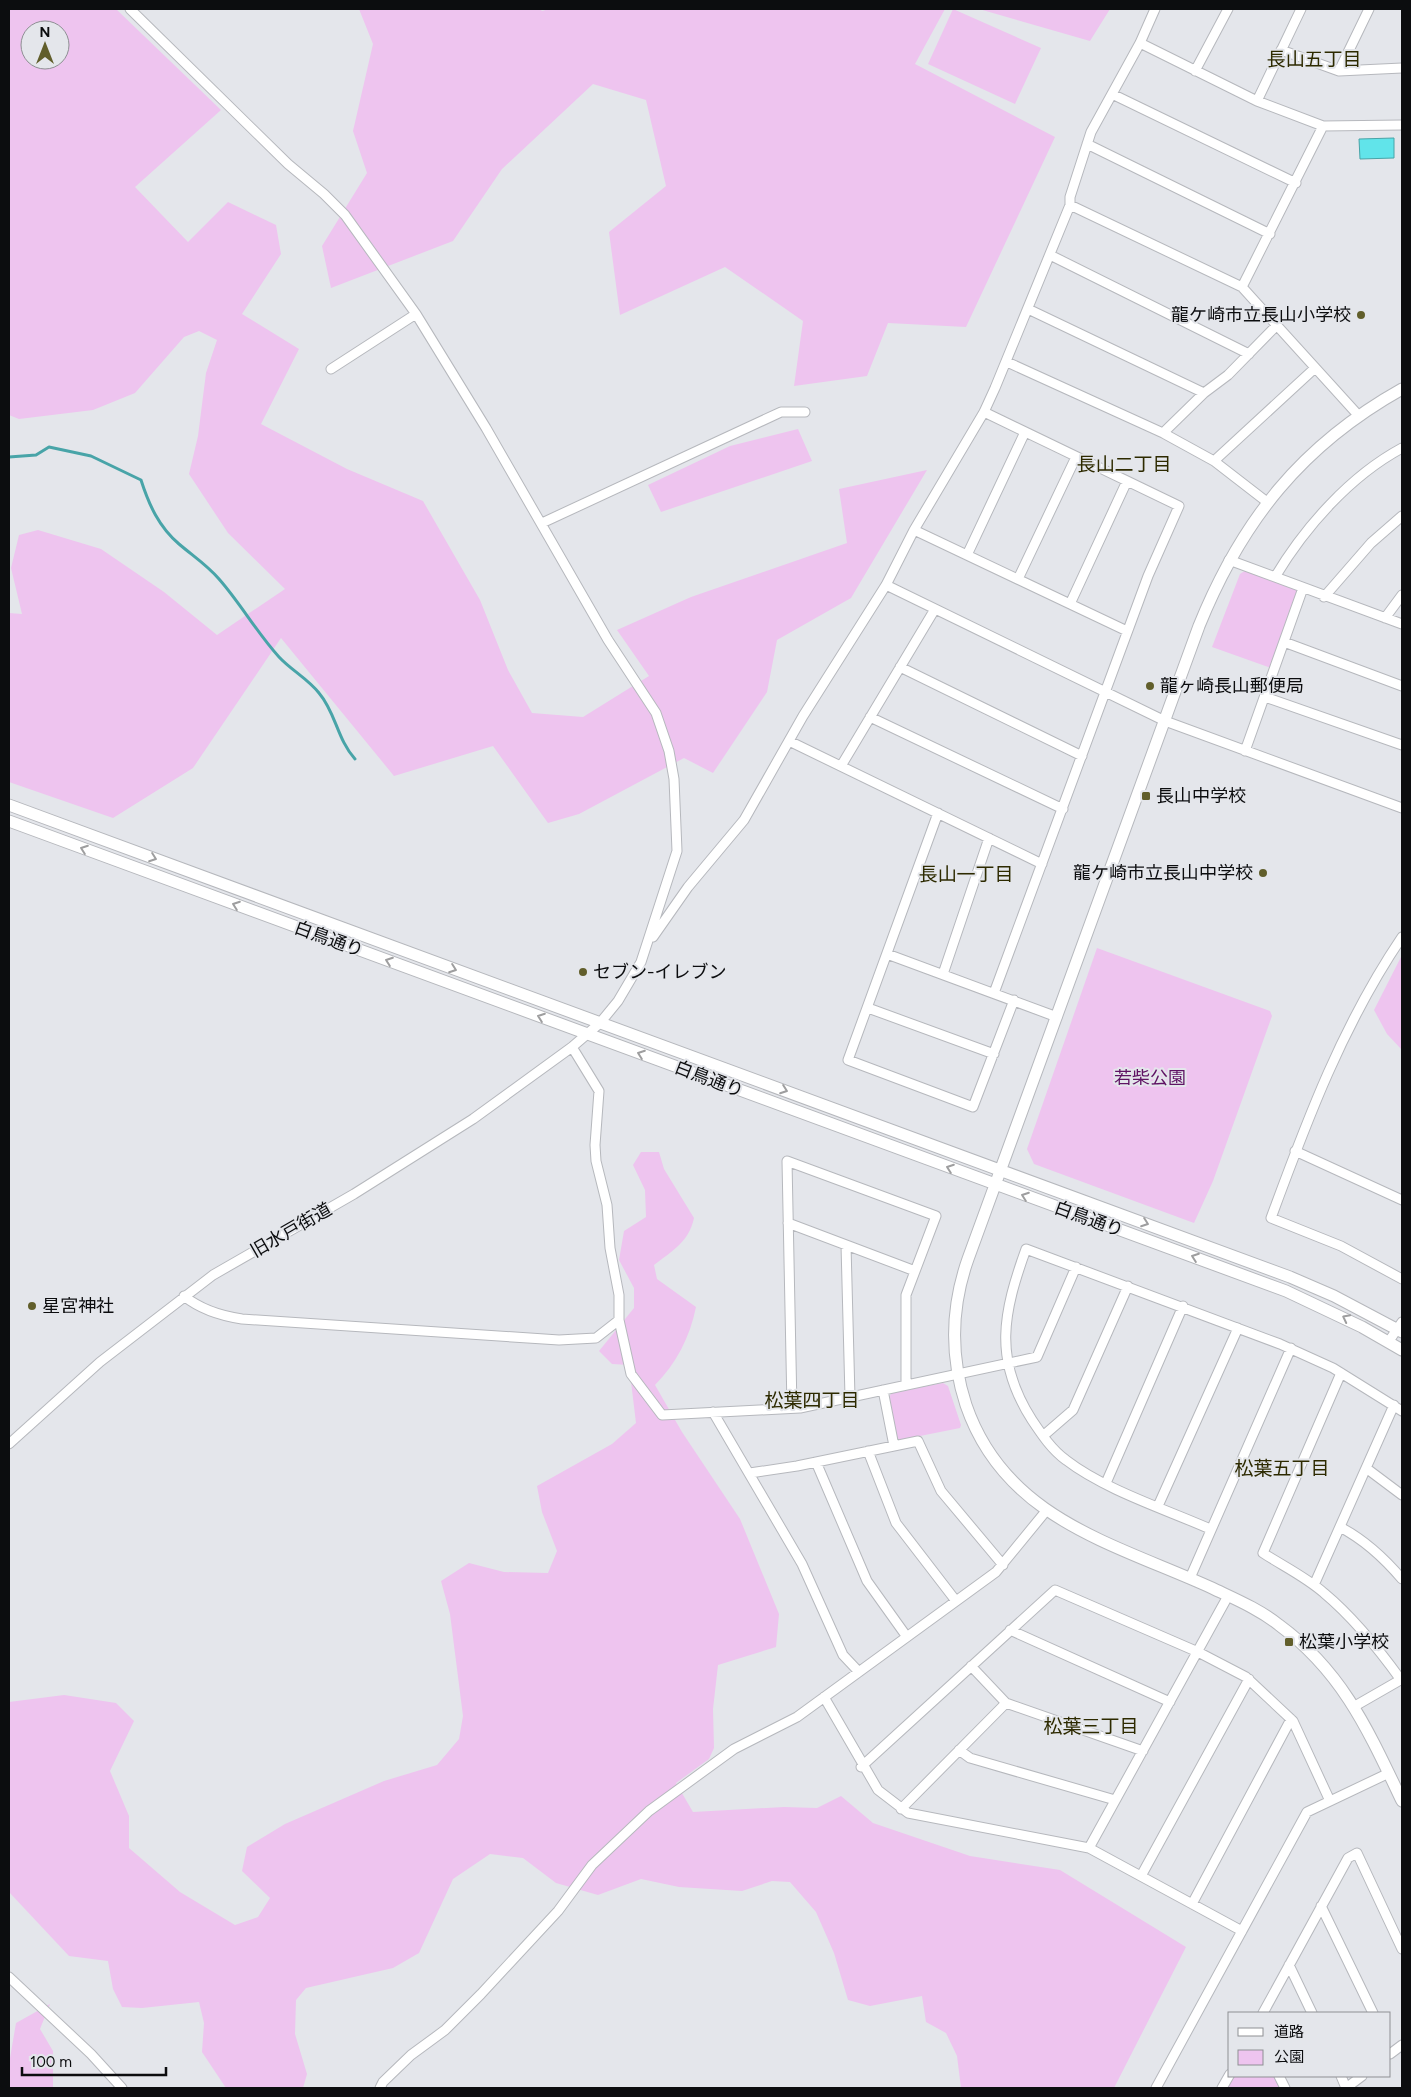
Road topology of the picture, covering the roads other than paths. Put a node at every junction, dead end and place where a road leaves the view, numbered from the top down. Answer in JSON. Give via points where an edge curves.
{"nodes":[{"id":1,"x":130,"y":9,"type":"edge"},
{"id":2,"x":1155,"y":9,"type":"edge"},
{"id":3,"x":1228,"y":9,"type":"edge"},
{"id":4,"x":1301,"y":9,"type":"edge"},
{"id":5,"x":1369,"y":9,"type":"edge"},
{"id":6,"x":1140,"y":43,"type":"junction"},
{"id":7,"x":1281,"y":50,"type":"junction"},
{"id":8,"x":1402,"y":68,"type":"edge"},
{"id":9,"x":1195,"y":71,"type":"junction"},
{"id":10,"x":1339,"y":71,"type":"junction"},
{"id":11,"x":1112,"y":94,"type":"junction"},
{"id":12,"x":1256,"y":101,"type":"junction"},
{"id":13,"x":1402,"y":125,"type":"edge"},
{"id":14,"x":1322,"y":126,"type":"junction"},
{"id":15,"x":1087,"y":144,"type":"junction"},
{"id":16,"x":1296,"y":182,"type":"junction"},
{"id":17,"x":1070,"y":205,"type":"junction"},
{"id":18,"x":1270,"y":234,"type":"junction"},
{"id":19,"x":1050,"y":254,"type":"junction"},
{"id":20,"x":1242,"y":287,"type":"junction"},
{"id":21,"x":1028,"y":309,"type":"junction"},
{"id":22,"x":416,"y":314,"type":"junction"},
{"id":23,"x":1276,"y":326,"type":"junction"},
{"id":24,"x":1249,"y":354,"type":"junction"},
{"id":25,"x":1007,"y":362,"type":"junction"},
{"id":26,"x":1315,"y":368,"type":"junction"},
{"id":27,"x":331,"y":369,"type":"dead end"},
{"id":28,"x":1402,"y":389,"type":"edge"},
{"id":29,"x":1204,"y":392,"type":"junction"},
{"id":30,"x":805,"y":412,"type":"dead end"},
{"id":31,"x":984,"y":412,"type":"junction"},
{"id":32,"x":1359,"y":416,"type":"junction"},
{"id":33,"x":1025,"y":432,"type":"junction"},
{"id":34,"x":1163,"y":433,"type":"junction"},
{"id":35,"x":1402,"y":448,"type":"edge"},
{"id":36,"x":1076,"y":456,"type":"junction"},
{"id":37,"x":1214,"y":460,"type":"junction"},
{"id":38,"x":1127,"y":481,"type":"junction"},
{"id":39,"x":1267,"y":502,"type":"junction"},
{"id":40,"x":1402,"y":516,"type":"edge"},
{"id":41,"x":542,"y":523,"type":"junction"},
{"id":42,"x":914,"y":530,"type":"junction"},
{"id":43,"x":967,"y":555,"type":"junction"},
{"id":44,"x":1229,"y":560,"type":"junction"},
{"id":45,"x":1275,"y":577,"type":"junction"},
{"id":46,"x":1018,"y":579,"type":"junction"},
{"id":47,"x":886,"y":585,"type":"junction"},
{"id":48,"x":1303,"y":588,"type":"junction"},
{"id":49,"x":1402,"y":595,"type":"edge"},
{"id":50,"x":1324,"y":597,"type":"junction"},
{"id":51,"x":1070,"y":604,"type":"junction"},
{"id":52,"x":935,"y":609,"type":"junction"},
{"id":53,"x":1385,"y":618,"type":"junction"},
{"id":54,"x":1402,"y":624,"type":"edge"},
{"id":55,"x":1127,"y":631,"type":"junction"},
{"id":56,"x":1284,"y":642,"type":"junction"},
{"id":57,"x":900,"y":667,"type":"junction"},
{"id":58,"x":1402,"y":686,"type":"edge"},
{"id":59,"x":1106,"y":694,"type":"junction"},
{"id":60,"x":1265,"y":697,"type":"junction"},
{"id":61,"x":870,"y":717,"type":"junction"},
{"id":62,"x":1165,"y":721,"type":"junction"},
{"id":63,"x":789,"y":741,"type":"junction"},
{"id":64,"x":1402,"y":745,"type":"edge"},
{"id":65,"x":1246,"y":751,"type":"junction"},
{"id":66,"x":1082,"y":756,"type":"junction"},
{"id":67,"x":841,"y":766,"type":"junction"},
{"id":68,"x":9,"y":805,"type":"edge"},
{"id":69,"x":1402,"y":808,"type":"edge"},
{"id":70,"x":1063,"y":809,"type":"junction"},
{"id":71,"x":938,"y":814,"type":"junction"},
{"id":72,"x":9,"y":821,"type":"edge"},
{"id":73,"x":990,"y":838,"type":"junction"},
{"id":74,"x":1042,"y":864,"type":"junction"},
{"id":75,"x":1402,"y":937,"type":"edge"},
{"id":76,"x":648,"y":943,"type":"junction"},
{"id":77,"x":888,"y":954,"type":"junction"},
{"id":78,"x":943,"y":974,"type":"junction"},
{"id":79,"x":994,"y":993,"type":"junction"},
{"id":80,"x":1014,"y":1000,"type":"junction"},
{"id":81,"x":868,"y":1008,"type":"junction"},
{"id":82,"x":1057,"y":1017,"type":"junction"},
{"id":83,"x":600,"y":1023,"type":"junction"},
{"id":84,"x":587,"y":1034,"type":"junction"},
{"id":85,"x":572,"y":1047,"type":"junction"},
{"id":86,"x":994,"y":1054,"type":"junction"},
{"id":87,"x":1295,"y":1151,"type":"junction"},
{"id":88,"x":1001,"y":1169,"type":"junction"},
{"id":89,"x":996,"y":1185,"type":"junction"},
{"id":90,"x":1402,"y":1200,"type":"edge"},
{"id":91,"x":788,"y":1223,"type":"junction"},
{"id":92,"x":846,"y":1245,"type":"junction"},
{"id":93,"x":1076,"y":1267,"type":"junction"},
{"id":94,"x":915,"y":1271,"type":"junction"},
{"id":95,"x":1402,"y":1279,"type":"edge"},
{"id":96,"x":1128,"y":1286,"type":"junction"},
{"id":97,"x":184,"y":1296,"type":"junction"},
{"id":98,"x":1183,"y":1306,"type":"junction"},
{"id":99,"x":619,"y":1320,"type":"junction"},
{"id":100,"x":1238,"y":1328,"type":"junction"},
{"id":101,"x":1401,"y":1328,"type":"edge"},
{"id":102,"x":1389,"y":1341,"type":"junction"},
{"id":103,"x":1290,"y":1348,"type":"junction"},
{"id":104,"x":1402,"y":1350,"type":"edge"},
{"id":105,"x":1008,"y":1364,"type":"junction"},
{"id":106,"x":1341,"y":1373,"type":"junction"},
{"id":107,"x":958,"y":1374,"type":"junction"},
{"id":108,"x":906,"y":1385,"type":"junction"},
{"id":109,"x":882,"y":1390,"type":"junction"},
{"id":110,"x":850,"y":1397,"type":"junction"},
{"id":111,"x":1394,"y":1405,"type":"junction"},
{"id":112,"x":792,"y":1408,"type":"junction"},
{"id":113,"x":1402,"y":1411,"type":"edge"},
{"id":114,"x":713,"y":1412,"type":"junction"},
{"id":115,"x":1043,"y":1436,"type":"junction"},
{"id":116,"x":9,"y":1444,"type":"edge"},
{"id":117,"x":894,"y":1446,"type":"junction"},
{"id":118,"x":868,"y":1451,"type":"junction"},
{"id":119,"x":816,"y":1462,"type":"junction"},
{"id":120,"x":1366,"y":1468,"type":"junction"},
{"id":121,"x":750,"y":1473,"type":"junction"},
{"id":122,"x":1106,"y":1483,"type":"junction"},
{"id":123,"x":1402,"y":1495,"type":"edge"},
{"id":124,"x":1158,"y":1506,"type":"junction"},
{"id":125,"x":1046,"y":1511,"type":"junction"},
{"id":126,"x":1340,"y":1527,"type":"junction"},
{"id":127,"x":1210,"y":1529,"type":"junction"},
{"id":128,"x":1003,"y":1565,"type":"junction"},
{"id":129,"x":1190,"y":1578,"type":"junction"},
{"id":130,"x":1402,"y":1579,"type":"edge"},
{"id":131,"x":1314,"y":1585,"type":"junction"},
{"id":132,"x":1228,"y":1596,"type":"junction"},
{"id":133,"x":956,"y":1601,"type":"junction"},
{"id":134,"x":1010,"y":1630,"type":"junction"},
{"id":135,"x":907,"y":1637,"type":"junction"},
{"id":136,"x":1198,"y":1652,"type":"junction"},
{"id":137,"x":971,"y":1666,"type":"junction"},
{"id":138,"x":859,"y":1672,"type":"junction"},
{"id":139,"x":1249,"y":1679,"type":"junction"},
{"id":140,"x":1402,"y":1679,"type":"edge"},
{"id":141,"x":824,"y":1697,"type":"junction"},
{"id":142,"x":1006,"y":1702,"type":"junction"},
{"id":143,"x":1170,"y":1702,"type":"junction"},
{"id":144,"x":1355,"y":1706,"type":"junction"},
{"id":145,"x":1291,"y":1719,"type":"junction"},
{"id":146,"x":959,"y":1750,"type":"junction"},
{"id":147,"x":1143,"y":1751,"type":"junction"},
{"id":148,"x":862,"y":1766,"type":"junction"},
{"id":149,"x":1389,"y":1773,"type":"junction"},
{"id":150,"x":1115,"y":1800,"type":"junction"},
{"id":151,"x":1330,"y":1801,"type":"junction"},
{"id":152,"x":1402,"y":1801,"type":"edge"},
{"id":153,"x":901,"y":1809,"type":"junction"},
{"id":154,"x":1089,"y":1848,"type":"junction"},
{"id":155,"x":1141,"y":1876,"type":"junction"},
{"id":156,"x":1192,"y":1904,"type":"junction"},
{"id":157,"x":1321,"y":1906,"type":"junction"},
{"id":158,"x":1242,"y":1931,"type":"junction"},
{"id":159,"x":1402,"y":1949,"type":"edge"},
{"id":160,"x":1289,"y":1964,"type":"junction"},
{"id":161,"x":9,"y":1977,"type":"edge"},
{"id":162,"x":1264,"y":2012,"type":"edge"},
{"id":163,"x":1312,"y":2012,"type":"edge"},
{"id":164,"x":1373,"y":2012,"type":"edge"},
{"id":165,"x":1402,"y":2045,"type":"edge"},
{"id":166,"x":1391,"y":2052,"type":"edge"},
{"id":167,"x":1228,"y":2077,"type":"edge"},
{"id":168,"x":1361,"y":2077,"type":"edge"},
{"id":169,"x":122,"y":2088,"type":"edge"},
{"id":170,"x":380,"y":2088,"type":"edge"},
{"id":171,"x":1156,"y":2088,"type":"edge"},
{"id":172,"x":1222,"y":2088,"type":"edge"},
{"id":173,"x":1346,"y":2088,"type":"edge"}],
"edges":[{"from":1,"to":22,"type":"street","via":[[288,164],[345,215]]},
{"from":2,"to":6,"type":"street"},
{"from":3,"to":9,"type":"street"},
{"from":4,"to":7,"type":"street"},
{"from":5,"to":10,"type":"street"},
{"from":6,"to":9,"type":"street"},
{"from":6,"to":11,"type":"street"},
{"from":7,"to":10,"type":"street"},
{"from":7,"to":12,"type":"street"},
{"from":8,"to":10,"type":"street"},
{"from":9,"to":12,"type":"street"},
{"from":11,"to":15,"type":"street"},
{"from":11,"to":16,"type":"street"},
{"from":12,"to":14,"type":"street"},
{"from":13,"to":14,"type":"street"},
{"from":14,"to":16,"type":"street"},
{"from":15,"to":17,"type":"street"},
{"from":15,"to":18,"type":"street"},
{"from":16,"to":18,"type":"street"},
{"from":17,"to":19,"type":"street"},
{"from":17,"to":20,"type":"street"},
{"from":18,"to":20,"type":"street"},
{"from":19,"to":21,"type":"street"},
{"from":19,"to":24,"type":"street"},
{"from":20,"to":23,"type":"street"},
{"from":21,"to":25,"type":"street"},
{"from":21,"to":29,"type":"street"},
{"from":22,"to":27,"type":"street"},
{"from":22,"to":41,"type":"street"},
{"from":23,"to":24,"type":"street"},
{"from":23,"to":26,"type":"street"},
{"from":24,"to":29,"type":"street"},
{"from":25,"to":31,"type":"street"},
{"from":25,"to":34,"type":"street"},
{"from":26,"to":32,"type":"street"},
{"from":26,"to":37,"type":"street"},
{"from":28,"to":32,"type":"main road"},
{"from":29,"to":34,"type":"street"},
{"from":30,"to":41,"type":"street","via":[[781,412]]},
{"from":31,"to":33,"type":"street"},
{"from":31,"to":42,"type":"street"},
{"from":32,"to":39,"type":"main road","via":[[1293,471]]},
{"from":33,"to":36,"type":"street"},
{"from":33,"to":43,"type":"street"},
{"from":34,"to":37,"type":"street"},
{"from":35,"to":45,"type":"street","via":[[1325,509],[1294,545]]},
{"from":36,"to":38,"type":"street"},
{"from":36,"to":46,"type":"street"},
{"from":37,"to":39,"type":"street"},
{"from":38,"to":51,"type":"street"},
{"from":38,"to":55,"type":"street","via":[[1179,506]]},
{"from":39,"to":44,"type":"main road"},
{"from":40,"to":50,"type":"street","via":[[1371,543]]},
{"from":41,"to":76,"type":"street","via":[[608,640],[656,713],[669,751],[676,808],[676,851]]},
{"from":42,"to":43,"type":"street"},
{"from":42,"to":47,"type":"street"},
{"from":43,"to":46,"type":"street"},
{"from":44,"to":45,"type":"street"},
{"from":44,"to":62,"type":"main road","via":[[1199,626]]},
{"from":45,"to":48,"type":"street"},
{"from":46,"to":51,"type":"street"},
{"from":47,"to":52,"type":"street"},
{"from":47,"to":63,"type":"street"},
{"from":48,"to":50,"type":"street"},
{"from":48,"to":56,"type":"street"},
{"from":49,"to":53,"type":"street"},
{"from":50,"to":53,"type":"street"},
{"from":51,"to":55,"type":"street"},
{"from":52,"to":57,"type":"street"},
{"from":52,"to":59,"type":"street"},
{"from":53,"to":54,"type":"street"},
{"from":55,"to":59,"type":"street"},
{"from":56,"to":58,"type":"street"},
{"from":56,"to":60,"type":"street"},
{"from":57,"to":61,"type":"street"},
{"from":57,"to":66,"type":"street"},
{"from":59,"to":62,"type":"street"},
{"from":59,"to":66,"type":"street"},
{"from":60,"to":64,"type":"street"},
{"from":60,"to":65,"type":"street"},
{"from":61,"to":67,"type":"street"},
{"from":61,"to":70,"type":"street"},
{"from":62,"to":65,"type":"street"},
{"from":62,"to":82,"type":"main road"},
{"from":63,"to":67,"type":"street"},
{"from":63,"to":76,"type":"street","via":[[744,820],[688,887]]},
{"from":65,"to":69,"type":"street"},
{"from":66,"to":70,"type":"street"},
{"from":67,"to":71,"type":"street"},
{"from":68,"to":83,"type":"main road","name":"白鳥通り","one_way":true},
{"from":70,"to":74,"type":"street"},
{"from":71,"to":73,"type":"street"},
{"from":71,"to":77,"type":"street"},
{"from":84,"to":72,"type":"main road","name":"白鳥通り","one_way":true},
{"from":73,"to":74,"type":"street"},
{"from":73,"to":78,"type":"street"},
{"from":74,"to":79,"type":"street"},
{"from":75,"to":87,"type":"street","via":[[1344,1036]]},
{"from":76,"to":83,"type":"street","name":"旧水戸街道","via":[[641,962],[618,1001]]},
{"from":77,"to":78,"type":"street"},
{"from":77,"to":81,"type":"street"},
{"from":78,"to":79,"type":"street"},
{"from":79,"to":80,"type":"street"},
{"from":80,"to":82,"type":"street"},
{"from":80,"to":86,"type":"street"},
{"from":81,"to":86,"type":"street"},
{"from":81,"to":86,"type":"street","via":[[848,1060],[964,1104],[973,1107]]},
{"from":82,"to":88,"type":"main road"},
{"from":83,"to":84,"type":"street","name":"旧水戸街道"},
{"from":83,"to":88,"type":"main road","name":"白鳥通り","one_way":true},
{"from":84,"to":85,"type":"street","name":"旧水戸街道"},
{"from":89,"to":84,"type":"main road","name":"白鳥通り","one_way":true},
{"from":85,"to":97,"type":"street","name":"旧水戸街道","via":[[473,1119],[354,1194],[213,1275]]},
{"from":85,"to":99,"type":"street","via":[[600,1091],[596,1161],[607,1205],[610,1248],[619,1295]]},
{"from":87,"to":90,"type":"street"},
{"from":87,"to":95,"type":"street","via":[[1271,1218],[1341,1246]]},
{"from":88,"to":89,"type":"main road"},
{"from":88,"to":101,"type":"main road","name":"白鳥通り","one_way":true,"via":[[1290,1277]]},
{"from":102,"to":89,"type":"main road","name":"白鳥通り","one_way":true,"via":[[1286,1290]]},
{"from":89,"to":107,"type":"main road","via":[[958,1289],[954,1328]]},
{"from":91,"to":92,"type":"street"},
{"from":91,"to":94,"type":"street","via":[[787,1161],[936,1216]]},
{"from":91,"to":112,"type":"street"},
{"from":92,"to":94,"type":"street"},
{"from":92,"to":110,"type":"street"},
{"from":93,"to":96,"type":"street"},
{"from":93,"to":105,"type":"street","via":[[1037,1357]]},
{"from":93,"to":105,"type":"street","via":[[1026,1249],[1006,1312]]},
{"from":94,"to":108,"type":"street","via":[[906,1295]]},
{"from":96,"to":98,"type":"street"},
{"from":96,"to":115,"type":"street","via":[[1073,1410]]},
{"from":97,"to":99,"type":"street","via":[[205,1309],[242,1319],[559,1340],[596,1338]]},
{"from":97,"to":116,"type":"street","name":"旧水戸街道","via":[[100,1362]]},
{"from":98,"to":100,"type":"street"},
{"from":98,"to":122,"type":"street"},
{"from":99,"to":114,"type":"street","via":[[631,1374],[662,1415]]},
{"from":100,"to":103,"type":"street"},
{"from":100,"to":124,"type":"street"},
{"from":101,"to":102,"type":"street"},
{"from":102,"to":104,"type":"main road","name":"白鳥通り"},
{"from":103,"to":106,"type":"street"},
{"from":103,"to":127,"type":"street"},
{"from":105,"to":107,"type":"street"},
{"from":105,"to":115,"type":"street","via":[[1026,1410]]},
{"from":106,"to":111,"type":"street"},
{"from":106,"to":131,"type":"street","via":[[1263,1552]]},
{"from":107,"to":108,"type":"street"},
{"from":107,"to":125,"type":"main road","via":[[968,1412],[987,1450],[1018,1488]]},
{"from":108,"to":109,"type":"street"},
{"from":109,"to":110,"type":"street"},
{"from":109,"to":117,"type":"street"},
{"from":110,"to":112,"type":"street"},
{"from":111,"to":113,"type":"street"},
{"from":111,"to":120,"type":"street"},
{"from":112,"to":114,"type":"street"},
{"from":114,"to":121,"type":"street"},
{"from":115,"to":122,"type":"street","via":[[1066,1460]]},
{"from":117,"to":118,"type":"street"},
{"from":117,"to":128,"type":"street","via":[[918,1441],[940,1491]]},
{"from":118,"to":119,"type":"street"},
{"from":118,"to":133,"type":"street","via":[[896,1523]]},
{"from":119,"to":121,"type":"street"},
{"from":119,"to":135,"type":"street","via":[[867,1581]]},
{"from":120,"to":123,"type":"street"},
{"from":120,"to":126,"type":"street"},
{"from":121,"to":138,"type":"street","via":[[802,1564],[843,1655]]},
{"from":122,"to":124,"type":"street"},
{"from":124,"to":127,"type":"street"},
{"from":125,"to":128,"type":"street"},
{"from":125,"to":129,"type":"main road","via":[[1087,1533]]},
{"from":126,"to":130,"type":"street","via":[[1352,1533]]},
{"from":126,"to":131,"type":"street"},
{"from":127,"to":129,"type":"street"},
{"from":128,"to":133,"type":"street"},
{"from":129,"to":132,"type":"main road"},
{"from":131,"to":140,"type":"street","via":[[1365,1633]]},
{"from":132,"to":136,"type":"street"},
{"from":132,"to":144,"type":"main road","via":[[1265,1615],[1310,1650]]},
{"from":133,"to":135,"type":"street"},
{"from":134,"to":136,"type":"street","via":[[1055,1590]]},
{"from":134,"to":137,"type":"street"},
{"from":134,"to":143,"type":"street"},
{"from":135,"to":138,"type":"street"},
{"from":136,"to":139,"type":"street"},
{"from":136,"to":143,"type":"street"},
{"from":137,"to":142,"type":"street"},
{"from":137,"to":148,"type":"street"},
{"from":138,"to":141,"type":"street"},
{"from":139,"to":145,"type":"street"},
{"from":139,"to":155,"type":"street"},
{"from":140,"to":144,"type":"street"},
{"from":141,"to":148,"type":"street"},
{"from":141,"to":170,"type":"street","via":[[797,1717],[734,1749],[637,1822],[592,1865],[558,1911],[481,1994],[445,2030],[411,2055]]},
{"from":142,"to":146,"type":"street"},
{"from":142,"to":147,"type":"street"},
{"from":143,"to":147,"type":"street"},
{"from":144,"to":149,"type":"main road"},
{"from":145,"to":151,"type":"street"},
{"from":145,"to":156,"type":"street"},
{"from":146,"to":150,"type":"street","via":[[970,1758]]},
{"from":146,"to":153,"type":"street"},
{"from":147,"to":150,"type":"street"},
{"from":148,"to":153,"type":"street","via":[[878,1790]]},
{"from":149,"to":151,"type":"street"},
{"from":149,"to":152,"type":"main road"},
{"from":150,"to":154,"type":"street"},
{"from":151,"to":158,"type":"street","via":[[1307,1812]]},
{"from":153,"to":154,"type":"street","via":[[916,1815]]},
{"from":154,"to":155,"type":"street"},
{"from":155,"to":156,"type":"street"},
{"from":156,"to":158,"type":"street"},
{"from":157,"to":159,"type":"street","via":[[1348,1858],[1356,1853]]},
{"from":157,"to":160,"type":"street"},
{"from":157,"to":164,"type":"street"},
{"from":158,"to":171,"type":"street"},
{"from":160,"to":162,"type":"street"},
{"from":160,"to":163,"type":"street"},
{"from":161,"to":169,"type":"street","via":[[91,2054]]},
{"from":165,"to":166,"type":"street"},
{"from":167,"to":172,"type":"street"},
{"from":168,"to":173,"type":"street"}]}
